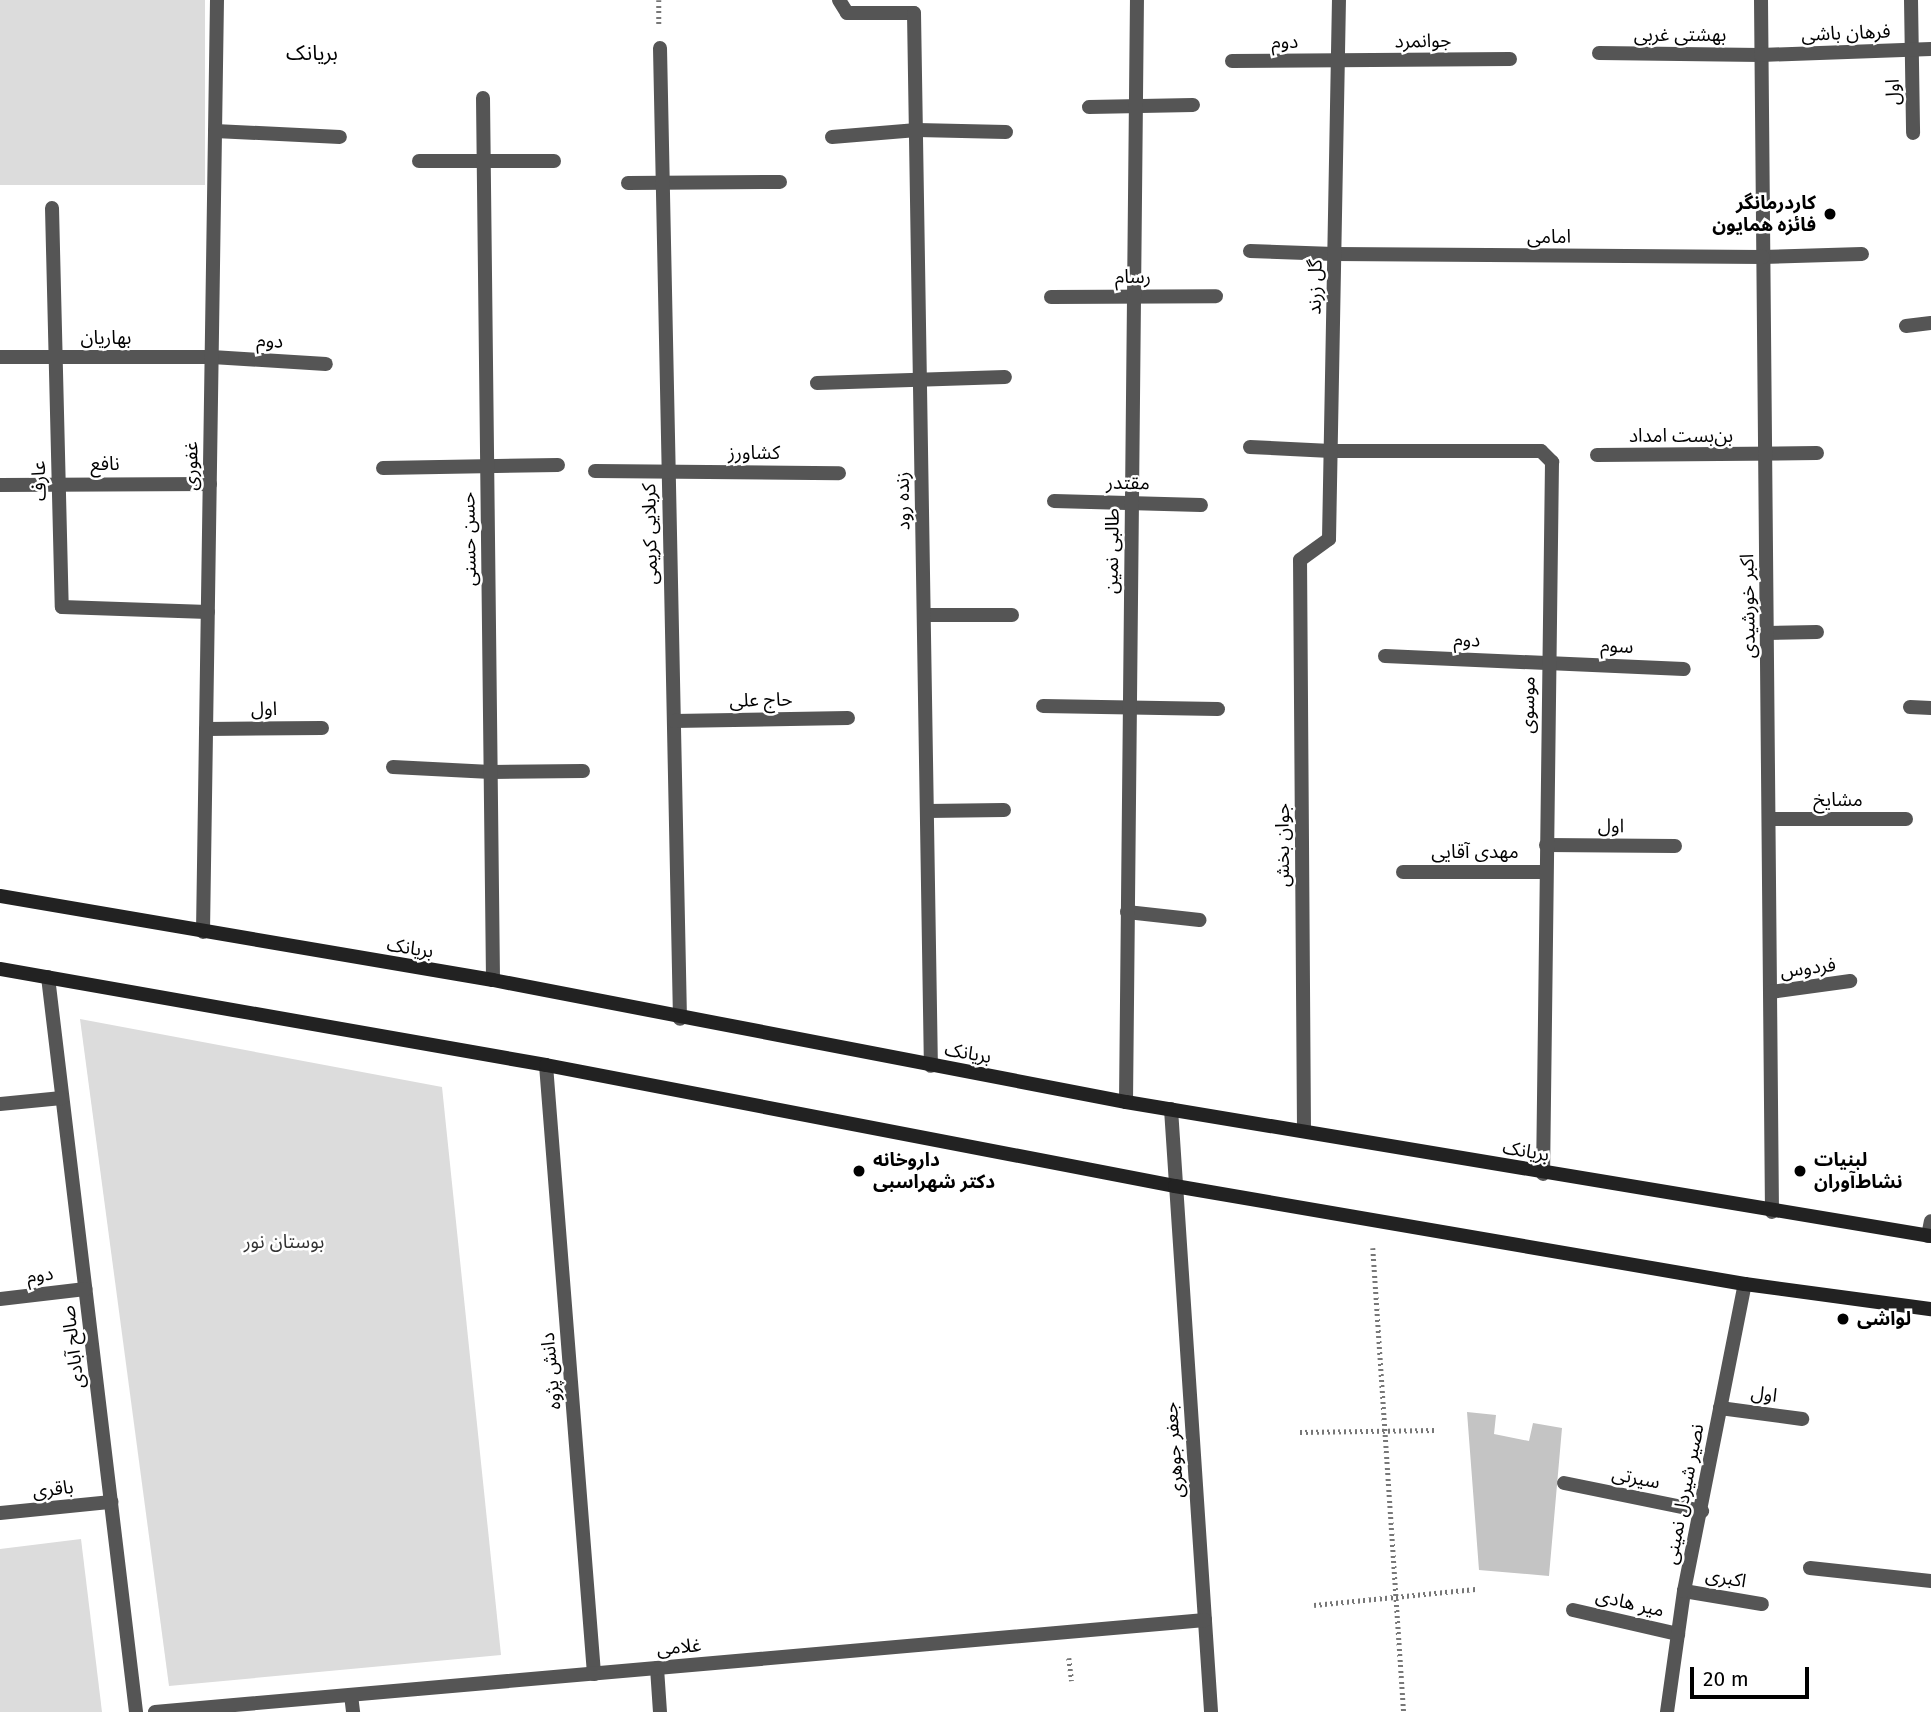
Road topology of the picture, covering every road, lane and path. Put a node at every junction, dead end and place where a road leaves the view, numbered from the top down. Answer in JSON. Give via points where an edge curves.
{"nodes":[{"id":1,"x":217,"y":0,"type":"edge"},
{"id":2,"x":1137,"y":0,"type":"edge"},
{"id":3,"x":1339,"y":0,"type":"edge"},
{"id":4,"x":1761,"y":0,"type":"edge"},
{"id":5,"x":1911,"y":0,"type":"edge"},
{"id":6,"x":839,"y":3,"type":"edge"},
{"id":7,"x":660,"y":48,"type":"dead end"},
{"id":8,"x":1931,"y":49,"type":"edge"},
{"id":9,"x":1911,"y":50,"type":"junction"},
{"id":10,"x":1599,"y":53,"type":"dead end"},
{"id":11,"x":1761,"y":55,"type":"junction"},
{"id":12,"x":1510,"y":59,"type":"dead end"},
{"id":13,"x":1232,"y":61,"type":"dead end"},
{"id":14,"x":1338,"y":62,"type":"junction"},
{"id":15,"x":483,"y":98,"type":"dead end"},
{"id":16,"x":1192,"y":105,"type":"dead end"},
{"id":17,"x":1136,"y":106,"type":"junction"},
{"id":18,"x":1089,"y":107,"type":"dead end"},
{"id":19,"x":917,"y":130,"type":"junction"},
{"id":20,"x":215,"y":131,"type":"junction"},
{"id":21,"x":1006,"y":132,"type":"dead end"},
{"id":22,"x":1913,"y":133,"type":"dead end"},
{"id":23,"x":340,"y":137,"type":"dead end"},
{"id":24,"x":832,"y":137,"type":"dead end"},
{"id":25,"x":484,"y":160,"type":"junction"},
{"id":26,"x":419,"y":161,"type":"dead end"},
{"id":27,"x":554,"y":161,"type":"dead end"},
{"id":28,"x":780,"y":182,"type":"dead end"},
{"id":29,"x":628,"y":183,"type":"dead end"},
{"id":30,"x":662,"y":183,"type":"junction"},
{"id":31,"x":52,"y":208,"type":"dead end"},
{"id":32,"x":1250,"y":251,"type":"dead end"},
{"id":33,"x":1334,"y":254,"type":"junction"},
{"id":34,"x":1862,"y":254,"type":"dead end"},
{"id":35,"x":1763,"y":257,"type":"junction"},
{"id":36,"x":1134,"y":296,"type":"junction"},
{"id":37,"x":1216,"y":296,"type":"dead end"},
{"id":38,"x":1051,"y":297,"type":"dead end"},
{"id":39,"x":1931,"y":323,"type":"edge"},
{"id":40,"x":1906,"y":326,"type":"dead end"},
{"id":41,"x":0,"y":357,"type":"edge"},
{"id":42,"x":55,"y":357,"type":"junction"},
{"id":43,"x":212,"y":357,"type":"junction"},
{"id":44,"x":326,"y":364,"type":"dead end"},
{"id":45,"x":1005,"y":377,"type":"dead end"},
{"id":46,"x":921,"y":382,"type":"junction"},
{"id":47,"x":817,"y":383,"type":"dead end"},
{"id":48,"x":1250,"y":447,"type":"dead end"},
{"id":49,"x":1331,"y":451,"type":"junction"},
{"id":50,"x":1817,"y":453,"type":"dead end"},
{"id":51,"x":1598,"y":455,"type":"dead end"},
{"id":52,"x":1765,"y":456,"type":"junction"},
{"id":53,"x":558,"y":465,"type":"dead end"},
{"id":54,"x":488,"y":466,"type":"junction"},
{"id":55,"x":383,"y":468,"type":"dead end"},
{"id":56,"x":595,"y":471,"type":"dead end"},
{"id":57,"x":668,"y":472,"type":"junction"},
{"id":58,"x":839,"y":473,"type":"dead end"},
{"id":59,"x":59,"y":483,"type":"junction"},
{"id":60,"x":210,"y":484,"type":"junction"},
{"id":61,"x":0,"y":485,"type":"edge"},
{"id":62,"x":1054,"y":501,"type":"dead end"},
{"id":63,"x":1132,"y":503,"type":"junction"},
{"id":64,"x":1201,"y":505,"type":"dead end"},
{"id":65,"x":1300,"y":560,"type":"joint"},
{"id":66,"x":208,"y":612,"type":"junction"},
{"id":67,"x":924,"y":615,"type":"junction"},
{"id":68,"x":1012,"y":615,"type":"dead end"},
{"id":69,"x":1817,"y":632,"type":"dead end"},
{"id":70,"x":1767,"y":633,"type":"junction"},
{"id":71,"x":1385,"y":656,"type":"dead end"},
{"id":72,"x":1548,"y":662,"type":"junction"},
{"id":73,"x":1684,"y":669,"type":"dead end"},
{"id":74,"x":1043,"y":706,"type":"dead end"},
{"id":75,"x":1130,"y":707,"type":"junction"},
{"id":76,"x":1910,"y":707,"type":"dead end"},
{"id":77,"x":1931,"y":708,"type":"edge"},
{"id":78,"x":1218,"y":709,"type":"dead end"},
{"id":79,"x":848,"y":718,"type":"dead end"},
{"id":80,"x":674,"y":720,"type":"junction"},
{"id":81,"x":323,"y":728,"type":"dead end"},
{"id":82,"x":206,"y":729,"type":"junction"},
{"id":83,"x":393,"y":767,"type":"dead end"},
{"id":84,"x":583,"y":771,"type":"dead end"},
{"id":85,"x":491,"y":772,"type":"junction"},
{"id":86,"x":1004,"y":810,"type":"dead end"},
{"id":87,"x":927,"y":811,"type":"junction"},
{"id":88,"x":1769,"y":819,"type":"junction"},
{"id":89,"x":1906,"y":819,"type":"dead end"},
{"id":90,"x":1546,"y":845,"type":"junction"},
{"id":91,"x":1675,"y":846,"type":"dead end"},
{"id":92,"x":1403,"y":872,"type":"dead end"},
{"id":93,"x":1546,"y":872,"type":"junction"},
{"id":94,"x":0,"y":896,"type":"edge"},
{"id":95,"x":1127,"y":912,"type":"junction"},
{"id":96,"x":1200,"y":920,"type":"dead end"},
{"id":97,"x":203,"y":932,"type":"junction"},
{"id":98,"x":0,"y":969,"type":"edge"},
{"id":99,"x":48,"y":977,"type":"junction"},
{"id":100,"x":493,"y":980,"type":"junction"},
{"id":101,"x":1850,"y":981,"type":"dead end"},
{"id":102,"x":1771,"y":992,"type":"junction"},
{"id":103,"x":680,"y":1019,"type":"junction"},
{"id":104,"x":546,"y":1065,"type":"junction"},
{"id":105,"x":931,"y":1066,"type":"junction"},
{"id":106,"x":62,"y":1097,"type":"junction"},
{"id":107,"x":1126,"y":1102,"type":"junction"},
{"id":108,"x":0,"y":1104,"type":"edge"},
{"id":109,"x":1171,"y":1109,"type":"junction"},
{"id":110,"x":1304,"y":1130,"type":"junction"},
{"id":111,"x":1542,"y":1174,"type":"junction"},
{"id":112,"x":1175,"y":1186,"type":"junction"},
{"id":113,"x":1772,"y":1212,"type":"junction"},
{"id":114,"x":1371,"y":1220,"type":"junction"},
{"id":115,"x":1931,"y":1220,"type":"edge"},
{"id":116,"x":1929,"y":1236,"type":"edge"},
{"id":117,"x":1745,"y":1284,"type":"junction"},
{"id":118,"x":85,"y":1289,"type":"junction"},
{"id":119,"x":0,"y":1299,"type":"edge"},
{"id":120,"x":1931,"y":1309,"type":"edge"},
{"id":121,"x":1720,"y":1408,"type":"junction"},
{"id":122,"x":1802,"y":1419,"type":"dead end"},
{"id":123,"x":1435,"y":1430,"type":"dead end"},
{"id":124,"x":1300,"y":1432,"type":"dead end"},
{"id":125,"x":1385,"y":1432,"type":"junction"},
{"id":126,"x":1564,"y":1483,"type":"dead end"},
{"id":127,"x":111,"y":1502,"type":"junction"},
{"id":128,"x":1702,"y":1511,"type":"junction"},
{"id":129,"x":0,"y":1513,"type":"edge"},
{"id":130,"x":1810,"y":1568,"type":"dead end"},
{"id":131,"x":1931,"y":1581,"type":"edge"},
{"id":132,"x":1475,"y":1589,"type":"dead end"},
{"id":133,"x":1684,"y":1591,"type":"junction"},
{"id":134,"x":1396,"y":1597,"type":"junction"},
{"id":135,"x":1762,"y":1604,"type":"dead end"},
{"id":136,"x":1314,"y":1605,"type":"dead end"},
{"id":137,"x":1573,"y":1610,"type":"dead end"},
{"id":138,"x":1205,"y":1620,"type":"junction"},
{"id":139,"x":1678,"y":1634,"type":"junction"},
{"id":140,"x":657,"y":1668,"type":"junction"},
{"id":141,"x":594,"y":1674,"type":"junction"},
{"id":142,"x":351,"y":1695,"type":"junction"},
{"id":143,"x":136,"y":1712,"type":"edge"},
{"id":144,"x":156,"y":1712,"type":"edge"},
{"id":145,"x":353,"y":1712,"type":"edge"},
{"id":146,"x":660,"y":1712,"type":"edge"},
{"id":147,"x":1211,"y":1712,"type":"edge"},
{"id":148,"x":1404,"y":1712,"type":"edge"},
{"id":149,"x":1667,"y":1712,"type":"edge"}],
"edges":[{"from":1,"to":20,"type":"street","name":"غفوری"},
{"from":2,"to":17,"type":"street","name":"طالبی نمین"},
{"from":3,"to":14,"type":"street","name":"گل زرند"},
{"from":4,"to":11,"type":"street","name":"اکبر خورشیدی"},
{"from":5,"to":9,"type":"street"},
{"from":6,"to":19,"type":"street","name":"زنده رود","via":[[847,13],[914,13]]},
{"from":7,"to":30,"type":"street","name":"کربلایی کریمی"},
{"from":8,"to":9,"type":"street","name":"فرهان باشی"},
{"from":9,"to":11,"type":"street","name":"فرهان باشی"},
{"from":9,"to":22,"type":"street","name":"اول"},
{"from":10,"to":11,"type":"street","name":"بهشتی غربی"},
{"from":11,"to":35,"type":"street","name":"اکبر خورشیدی"},
{"from":12,"to":14,"type":"street","name":"جوانمرد"},
{"from":13,"to":14,"type":"street","name":"دوم"},
{"from":14,"to":33,"type":"street","name":"گل زرند"},
{"from":15,"to":25,"type":"street","name":"حسن حسنی"},
{"from":16,"to":17,"type":"street"},
{"from":17,"to":18,"type":"street"},
{"from":17,"to":36,"type":"street","name":"طالبی نمین"},
{"from":19,"to":21,"type":"street"},
{"from":19,"to":24,"type":"street"},
{"from":19,"to":46,"type":"street","name":"زنده رود"},
{"from":20,"to":23,"type":"street"},
{"from":20,"to":43,"type":"street","name":"غفوری"},
{"from":25,"to":26,"type":"street"},
{"from":25,"to":27,"type":"street"},
{"from":25,"to":54,"type":"street","name":"حسن حسنی"},
{"from":28,"to":30,"type":"street"},
{"from":29,"to":30,"type":"street"},
{"from":30,"to":57,"type":"street","name":"کربلایی کریمی"},
{"from":31,"to":42,"type":"street","name":"عارف"},
{"from":32,"to":33,"type":"street"},
{"from":33,"to":35,"type":"street","name":"امامی"},
{"from":33,"to":49,"type":"street","name":"گل زرند"},
{"from":34,"to":35,"type":"street","name":"امامی"},
{"from":35,"to":52,"type":"street","name":"اکبر خورشیدی"},
{"from":36,"to":37,"type":"street","name":"رسام"},
{"from":36,"to":38,"type":"street","name":"رسام"},
{"from":36,"to":63,"type":"street","name":"طالبی نمین"},
{"from":39,"to":40,"type":"street"},
{"from":41,"to":42,"type":"street","name":"بهاریان"},
{"from":42,"to":43,"type":"street","name":"بهاریان"},
{"from":42,"to":59,"type":"street","name":"عارف"},
{"from":43,"to":44,"type":"street","name":"دوم"},
{"from":43,"to":60,"type":"street","name":"غفوری"},
{"from":45,"to":46,"type":"street"},
{"from":46,"to":47,"type":"street"},
{"from":46,"to":67,"type":"street","name":"زنده رود"},
{"from":48,"to":49,"type":"street"},
{"from":49,"to":65,"type":"street","name":"گل زرند","via":[[1329,539]]},
{"from":49,"to":72,"type":"street","name":"موسوی","via":[[1541,451],[1548,456],[1552,462]]},
{"from":50,"to":52,"type":"street","name":"بن‌بست امداد"},
{"from":51,"to":52,"type":"street","name":"بن‌بست امداد"},
{"from":52,"to":70,"type":"street","name":"اکبر خورشیدی"},
{"from":53,"to":54,"type":"street"},
{"from":54,"to":55,"type":"street"},
{"from":54,"to":85,"type":"street","name":"حسن حسنی"},
{"from":56,"to":57,"type":"street"},
{"from":57,"to":58,"type":"street","name":"کشاورز"},
{"from":57,"to":80,"type":"street","name":"کربلایی کریمی"},
{"from":59,"to":60,"type":"street","name":"نافع"},
{"from":59,"to":61,"type":"street","name":"نافع"},
{"from":59,"to":66,"type":"street","name":"عارف","via":[[62,607]]},
{"from":60,"to":66,"type":"street","name":"غفوری"},
{"from":62,"to":63,"type":"street","name":"مقتدر"},
{"from":63,"to":64,"type":"street","name":"مقتدر"},
{"from":63,"to":75,"type":"street","name":"طالبی نمین"},
{"from":65,"to":110,"type":"street","name":"جوان بخش"},
{"from":66,"to":82,"type":"street","name":"غفوری"},
{"from":67,"to":68,"type":"street"},
{"from":67,"to":87,"type":"street","name":"زنده رود"},
{"from":69,"to":70,"type":"street"},
{"from":70,"to":88,"type":"street","name":"اکبر خورشیدی"},
{"from":71,"to":72,"type":"street","name":"دوم"},
{"from":72,"to":73,"type":"street","name":"سوم"},
{"from":72,"to":90,"type":"street","name":"موسوی"},
{"from":74,"to":75,"type":"street"},
{"from":75,"to":78,"type":"street"},
{"from":75,"to":95,"type":"street","name":"طالبی نمین"},
{"from":76,"to":77,"type":"street"},
{"from":79,"to":80,"type":"street","name":"حاج علی"},
{"from":80,"to":103,"type":"street","name":"کربلایی کریمی"},
{"from":81,"to":82,"type":"street","name":"اول"},
{"from":82,"to":97,"type":"street","name":"غفوری"},
{"from":83,"to":85,"type":"street"},
{"from":84,"to":85,"type":"street"},
{"from":85,"to":100,"type":"street","name":"حسن حسنی"},
{"from":86,"to":87,"type":"street"},
{"from":87,"to":105,"type":"street","name":"زنده رود"},
{"from":88,"to":89,"type":"street","name":"مشایخ"},
{"from":88,"to":102,"type":"street","name":"اکبر خورشیدی"},
{"from":90,"to":91,"type":"street","name":"اول"},
{"from":90,"to":93,"type":"street","name":"موسوی"},
{"from":92,"to":93,"type":"street","name":"مهدی آقایی"},
{"from":93,"to":111,"type":"street","name":"موسوی"},
{"from":94,"to":97,"type":"main road","name":"بریانک"},
{"from":95,"to":96,"type":"street"},
{"from":95,"to":107,"type":"street","name":"طالبی نمین"},
{"from":97,"to":100,"type":"main road","name":"بریانک"},
{"from":98,"to":99,"type":"main road"},
{"from":99,"to":104,"type":"main road"},
{"from":99,"to":106,"type":"street","name":"صالح آبادی"},
{"from":100,"to":103,"type":"main road","name":"بریانک"},
{"from":101,"to":102,"type":"street","name":"فردوس"},
{"from":102,"to":113,"type":"street","name":"اکبر خورشیدی"},
{"from":103,"to":105,"type":"main road","name":"بریانک"},
{"from":104,"to":112,"type":"main road"},
{"from":104,"to":141,"type":"street","name":"دانش پژوه"},
{"from":105,"to":107,"type":"main road","name":"بریانک"},
{"from":106,"to":108,"type":"street"},
{"from":106,"to":118,"type":"street","name":"صالح آبادی"},
{"from":107,"to":109,"type":"main road","name":"بریانک"},
{"from":109,"to":110,"type":"main road","name":"بریانک"},
{"from":109,"to":112,"type":"street","name":"جعفر جوهری"},
{"from":110,"to":111,"type":"main road","name":"بریانک"},
{"from":111,"to":113,"type":"main road","name":"بریانک"},
{"from":112,"to":114,"type":"main road"},
{"from":112,"to":138,"type":"street","name":"جعفر جوهری"},
{"from":113,"to":116,"type":"main road","name":"بریانک"},
{"from":114,"to":117,"type":"main road"},
{"from":114,"to":125,"type":"path"},
{"from":115,"to":116,"type":"street"},
{"from":117,"to":120,"type":"main road"},
{"from":117,"to":121,"type":"street","name":"نصیر شیردل نمینی"},
{"from":118,"to":119,"type":"street","name":"دوم"},
{"from":118,"to":127,"type":"street","name":"صالح آبادی"},
{"from":121,"to":122,"type":"street","name":"اول"},
{"from":121,"to":128,"type":"street","name":"نصیر شیردل نمینی"},
{"from":123,"to":125,"type":"path"},
{"from":124,"to":125,"type":"path"},
{"from":125,"to":134,"type":"path"},
{"from":126,"to":128,"type":"street","name":"سیرتی"},
{"from":127,"to":129,"type":"street","name":"باقری"},
{"from":127,"to":143,"type":"street","name":"صالح آبادی"},
{"from":128,"to":133,"type":"street","name":"نصیر شیردل نمینی"},
{"from":130,"to":131,"type":"street"},
{"from":132,"to":134,"type":"path"},
{"from":133,"to":135,"type":"street","name":"اکبری"},
{"from":133,"to":139,"type":"street","name":"نصیر شیردل نمینی"},
{"from":134,"to":136,"type":"path"},
{"from":134,"to":148,"type":"path"},
{"from":137,"to":139,"type":"street","name":"میر هادی"},
{"from":138,"to":140,"type":"street","name":"غلامی"},
{"from":138,"to":147,"type":"street","name":"جعفر جوهری"},
{"from":139,"to":149,"type":"street","name":"نصیر شیردل نمینی"},
{"from":140,"to":141,"type":"street","name":"غلامی"},
{"from":140,"to":146,"type":"street"},
{"from":141,"to":142,"type":"street","name":"غلامی"},
{"from":142,"to":144,"type":"street","name":"غلامی"},
{"from":142,"to":145,"type":"street"}]}
